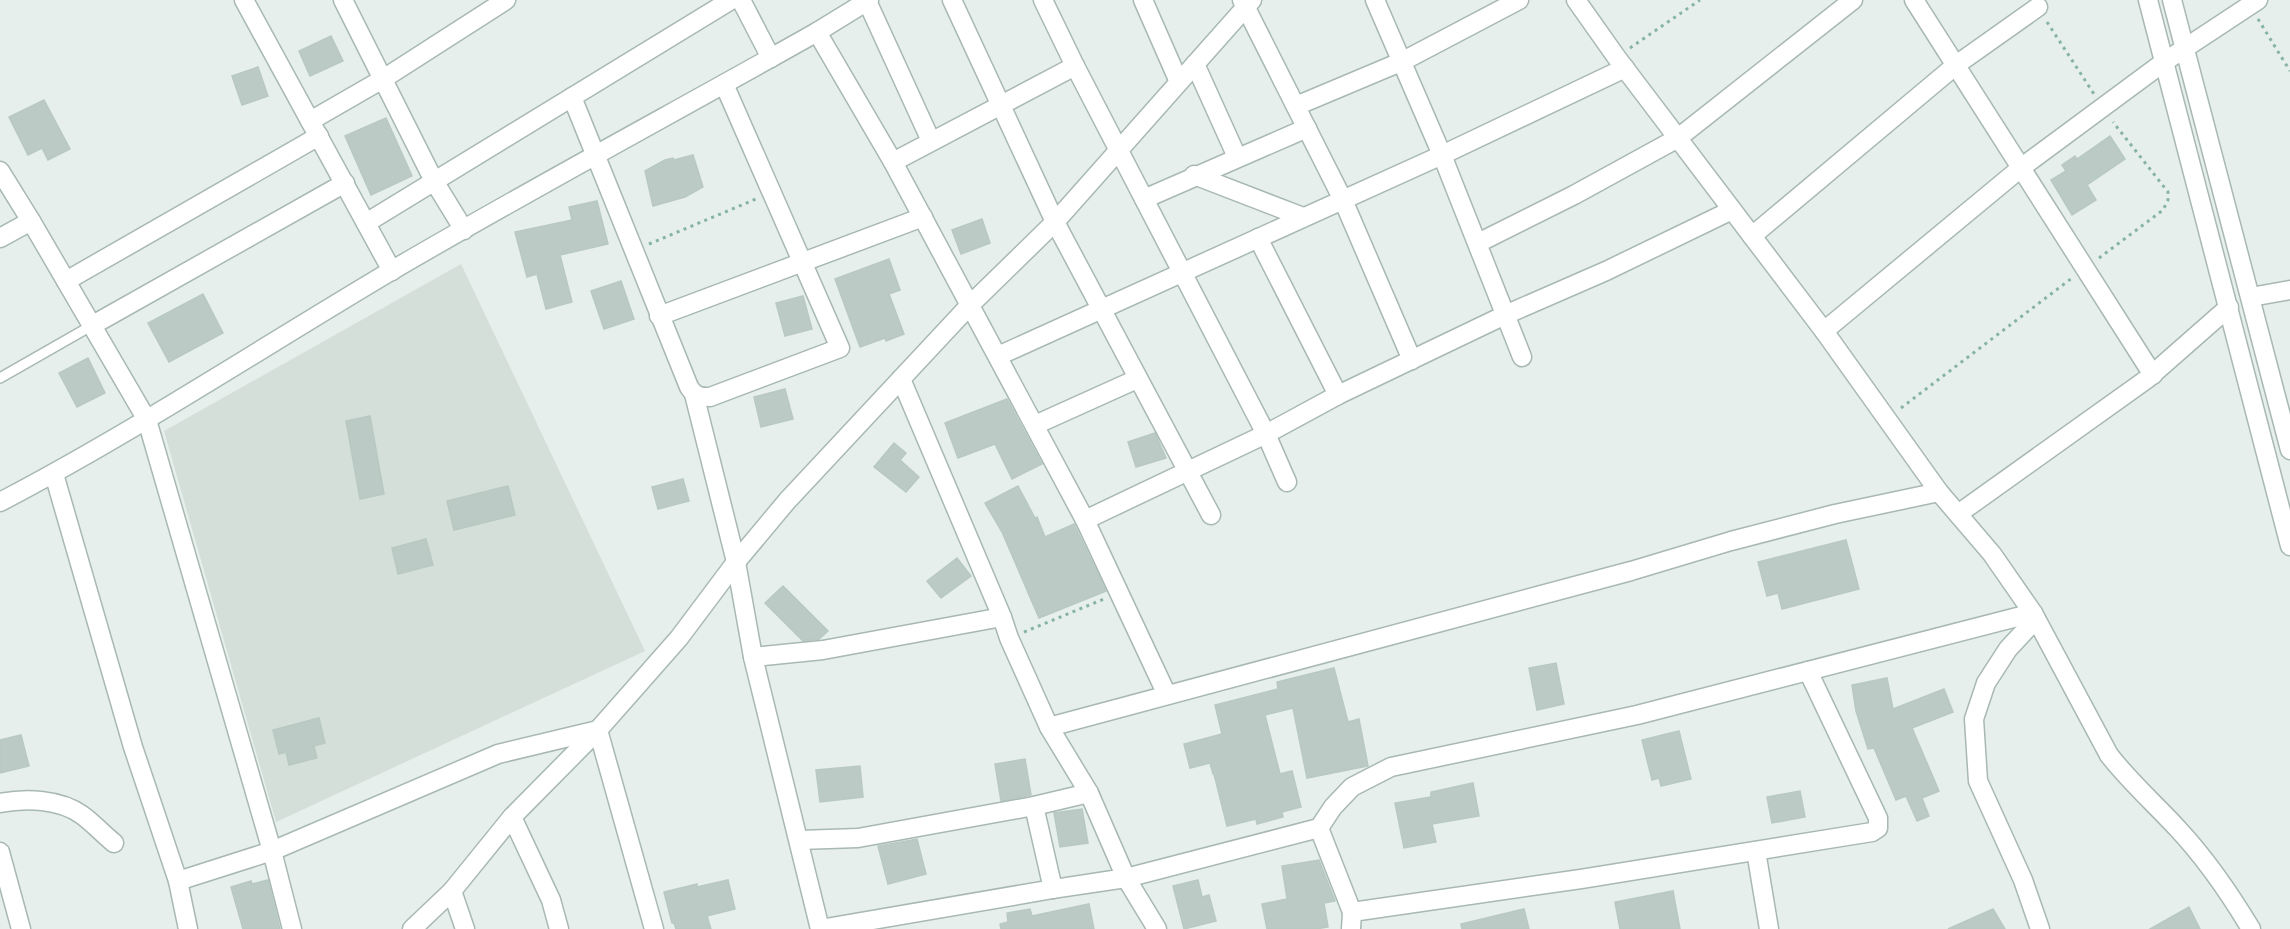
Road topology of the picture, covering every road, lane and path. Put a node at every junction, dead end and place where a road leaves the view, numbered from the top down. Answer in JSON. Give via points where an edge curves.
{"nodes":[{"id":1,"x":244,"y":0,"type":"edge"},
{"id":2,"x":343,"y":0,"type":"edge"},
{"id":3,"x":506,"y":0,"type":"edge"},
{"id":4,"x":731,"y":0,"type":"edge"},
{"id":5,"x":741,"y":0,"type":"edge"},
{"id":6,"x":952,"y":0,"type":"edge"},
{"id":7,"x":1043,"y":0,"type":"edge"},
{"id":8,"x":1143,"y":0,"type":"edge"},
{"id":9,"x":1375,"y":0,"type":"edge"},
{"id":10,"x":1519,"y":0,"type":"edge"},
{"id":11,"x":1576,"y":0,"type":"edge"},
{"id":12,"x":1700,"y":0,"type":"edge"},
{"id":13,"x":1853,"y":0,"type":"edge"},
{"id":14,"x":1914,"y":0,"type":"edge"},
{"id":15,"x":2148,"y":0,"type":"edge"},
{"id":16,"x":2172,"y":0,"type":"edge"},
{"id":17,"x":868,"y":1,"type":"edge"},
{"id":18,"x":1246,"y":2,"type":"edge"},
{"id":19,"x":2253,"y":3,"type":"edge"},
{"id":20,"x":2038,"y":7,"type":"dead end"},
{"id":21,"x":817,"y":32,"type":"junction"},
{"id":22,"x":2184,"y":48,"type":"junction"},
{"id":23,"x":771,"y":58,"type":"junction"},
{"id":24,"x":1403,"y":61,"type":"junction"},
{"id":25,"x":2164,"y":62,"type":"junction"},
{"id":26,"x":1621,"y":63,"type":"junction"},
{"id":27,"x":1196,"y":64,"type":"junction"},
{"id":28,"x":1956,"y":65,"type":"junction"},
{"id":29,"x":1075,"y":66,"type":"junction"},
{"id":30,"x":2290,"y":71,"type":"edge"},
{"id":31,"x":382,"y":79,"type":"junction"},
{"id":32,"x":1179,"y":82,"type":"junction"},
{"id":33,"x":724,"y":84,"type":"junction"},
{"id":34,"x":572,"y":97,"type":"junction"},
{"id":35,"x":1000,"y":105,"type":"junction"},
{"id":36,"x":1296,"y":106,"type":"junction"},
{"id":37,"x":1307,"y":128,"type":"junction"},
{"id":38,"x":314,"y":129,"type":"junction"},
{"id":39,"x":1678,"y":138,"type":"junction"},
{"id":40,"x":931,"y":141,"type":"junction"},
{"id":41,"x":1119,"y":150,"type":"junction"},
{"id":42,"x":1442,"y":155,"type":"junction"},
{"id":43,"x":595,"y":157,"type":"junction"},
{"id":44,"x":1238,"y":157,"type":"junction"},
{"id":45,"x":893,"y":162,"type":"junction"},
{"id":46,"x":2022,"y":167,"type":"junction"},
{"id":47,"x":0,"y":171,"type":"edge"},
{"id":48,"x":1194,"y":175,"type":"junction"},
{"id":49,"x":434,"y":181,"type":"junction"},
{"id":50,"x":345,"y":183,"type":"junction"},
{"id":51,"x":772,"y":193,"type":"junction"},
{"id":52,"x":1144,"y":199,"type":"junction"},
{"id":53,"x":1343,"y":200,"type":"junction"},
{"id":54,"x":1732,"y":210,"type":"junction"},
{"id":55,"x":923,"y":217,"type":"junction"},
{"id":56,"x":1303,"y":217,"type":"junction"},
{"id":57,"x":31,"y":221,"type":"junction"},
{"id":58,"x":1055,"y":222,"type":"junction"},
{"id":59,"x":366,"y":223,"type":"junction"},
{"id":60,"x":464,"y":230,"type":"junction"},
{"id":61,"x":1752,"y":236,"type":"junction"},
{"id":62,"x":0,"y":238,"type":"edge"},
{"id":63,"x":1258,"y":238,"type":"junction"},
{"id":64,"x":1478,"y":243,"type":"junction"},
{"id":65,"x":633,"y":251,"type":"junction"},
{"id":66,"x":802,"y":262,"type":"junction"},
{"id":67,"x":392,"y":271,"type":"junction"},
{"id":68,"x":1182,"y":272,"type":"junction"},
{"id":69,"x":66,"y":281,"type":"junction"},
{"id":70,"x":2290,"y":290,"type":"edge"},
{"id":71,"x":2251,"y":297,"type":"junction"},
{"id":72,"x":970,"y":305,"type":"junction"},
{"id":73,"x":2229,"y":307,"type":"junction"},
{"id":74,"x":1100,"y":309,"type":"junction"},
{"id":75,"x":1505,"y":315,"type":"junction"},
{"id":76,"x":659,"y":316,"type":"junction"},
{"id":77,"x":91,"y":326,"type":"junction"},
{"id":78,"x":1824,"y":331,"type":"junction"},
{"id":79,"x":998,"y":356,"type":"junction"},
{"id":80,"x":1522,"y":357,"type":"dead end"},
{"id":81,"x":1412,"y":360,"type":"junction"},
{"id":82,"x":2153,"y":375,"type":"junction"},
{"id":83,"x":0,"y":378,"type":"edge"},
{"id":84,"x":901,"y":379,"type":"junction"},
{"id":85,"x":1137,"y":379,"type":"junction"},
{"id":86,"x":694,"y":394,"type":"junction"},
{"id":87,"x":1338,"y":395,"type":"junction"},
{"id":88,"x":147,"y":420,"type":"junction"},
{"id":89,"x":1035,"y":425,"type":"junction"},
{"id":90,"x":1266,"y":434,"type":"junction"},
{"id":91,"x":2290,"y":450,"type":"edge"},
{"id":92,"x":1186,"y":472,"type":"junction"},
{"id":93,"x":54,"y":474,"type":"junction"},
{"id":94,"x":1287,"y":482,"type":"dead end"},
{"id":95,"x":1939,"y":492,"type":"junction"},
{"id":96,"x":0,"y":502,"type":"edge"},
{"id":97,"x":1958,"y":514,"type":"junction"},
{"id":98,"x":1211,"y":515,"type":"dead end"},
{"id":99,"x":1085,"y":520,"type":"junction"},
{"id":100,"x":2290,"y":546,"type":"edge"},
{"id":101,"x":736,"y":562,"type":"junction"},
{"id":102,"x":1119,"y":593,"type":"junction"},
{"id":103,"x":2034,"y":616,"type":"junction"},
{"id":104,"x":1002,"y":617,"type":"junction"},
{"id":105,"x":1009,"y":638,"type":"junction"},
{"id":106,"x":753,"y":657,"type":"junction"},
{"id":107,"x":1808,"y":671,"type":"junction"},
{"id":108,"x":1167,"y":695,"type":"junction"},
{"id":109,"x":1049,"y":727,"type":"junction"},
{"id":110,"x":598,"y":730,"type":"junction"},
{"id":111,"x":1089,"y":793,"type":"junction"},
{"id":112,"x":0,"y":802,"type":"edge"},
{"id":113,"x":1034,"y":806,"type":"junction"},
{"id":114,"x":512,"y":817,"type":"junction"},
{"id":115,"x":1318,"y":828,"type":"junction"},
{"id":116,"x":799,"y":840,"type":"junction"},
{"id":117,"x":114,"y":843,"type":"dead end"},
{"id":118,"x":272,"y":851,"type":"junction"},
{"id":119,"x":1756,"y":851,"type":"junction"},
{"id":120,"x":2,"y":863,"type":"edge"},
{"id":121,"x":1126,"y":878,"type":"junction"},
{"id":122,"x":178,"y":881,"type":"junction"},
{"id":123,"x":1053,"y":889,"type":"junction"},
{"id":124,"x":452,"y":891,"type":"junction"},
{"id":125,"x":1352,"y":920,"type":"edge"},
{"id":126,"x":21,"y":929,"type":"edge"},
{"id":127,"x":188,"y":929,"type":"edge"},
{"id":128,"x":292,"y":929,"type":"edge"},
{"id":129,"x":412,"y":929,"type":"edge"},
{"id":130,"x":465,"y":929,"type":"edge"},
{"id":131,"x":560,"y":929,"type":"edge"},
{"id":132,"x":654,"y":929,"type":"edge"},
{"id":133,"x":820,"y":929,"type":"edge"},
{"id":134,"x":1157,"y":929,"type":"edge"},
{"id":135,"x":1769,"y":929,"type":"edge"},
{"id":136,"x":2040,"y":929,"type":"edge"},
{"id":137,"x":2252,"y":929,"type":"edge"}],
"edges":[{"from":1,"to":38,"type":"street"},
{"from":2,"to":31,"type":"street"},
{"from":3,"to":31,"type":"street"},
{"from":4,"to":34,"type":"street"},
{"from":5,"to":23,"type":"street"},
{"from":6,"to":35,"type":"street"},
{"from":7,"to":29,"type":"street"},
{"from":8,"to":32,"type":"street"},
{"from":9,"to":24,"type":"street"},
{"from":10,"to":24,"type":"street"},
{"from":11,"to":26,"type":"street"},
{"from":12,"to":26,"type":"path"},
{"from":13,"to":39,"type":"street"},
{"from":14,"to":28,"type":"street"},
{"from":15,"to":25,"type":"street"},
{"from":16,"to":22,"type":"street"},
{"from":17,"to":21,"type":"street"},
{"from":17,"to":40,"type":"street"},
{"from":18,"to":27,"type":"street"},
{"from":18,"to":36,"type":"street"},
{"from":19,"to":22,"type":"street"},
{"from":19,"to":30,"type":"path"},
{"from":20,"to":28,"type":"street"},
{"from":21,"to":23,"type":"street"},
{"from":21,"to":45,"type":"street"},
{"from":22,"to":25,"type":"street"},
{"from":22,"to":71,"type":"street"},
{"from":23,"to":33,"type":"street"},
{"from":24,"to":36,"type":"street"},
{"from":24,"to":42,"type":"street"},
{"from":25,"to":46,"type":"street"},
{"from":25,"to":73,"type":"street"},
{"from":26,"to":39,"type":"street"},
{"from":26,"to":42,"type":"street"},
{"from":27,"to":32,"type":"street"},
{"from":27,"to":44,"type":"street"},
{"from":28,"to":46,"type":"street"},
{"from":28,"to":61,"type":"street"},
{"from":29,"to":35,"type":"street"},
{"from":29,"to":41,"type":"street"},
{"from":31,"to":38,"type":"street"},
{"from":31,"to":49,"type":"street"},
{"from":32,"to":41,"type":"street"},
{"from":33,"to":43,"type":"street"},
{"from":33,"to":51,"type":"street"},
{"from":34,"to":43,"type":"street"},
{"from":34,"to":49,"type":"street"},
{"from":35,"to":40,"type":"street"},
{"from":35,"to":58,"type":"street"},
{"from":36,"to":37,"type":"street"},
{"from":37,"to":44,"type":"street"},
{"from":37,"to":53,"type":"street"},
{"from":38,"to":50,"type":"street"},
{"from":38,"to":69,"type":"street"},
{"from":39,"to":54,"type":"street"},
{"from":39,"to":64,"type":"street"},
{"from":40,"to":45,"type":"street"},
{"from":41,"to":52,"type":"street"},
{"from":41,"to":58,"type":"street"},
{"from":42,"to":53,"type":"street"},
{"from":42,"to":64,"type":"street"},
{"from":43,"to":60,"type":"street"},
{"from":43,"to":65,"type":"street"},
{"from":44,"to":48,"type":"street"},
{"from":45,"to":55,"type":"street"},
{"from":46,"to":78,"type":"street"},
{"from":46,"to":82,"type":"street"},
{"from":47,"to":57,"type":"street"},
{"from":48,"to":52,"type":"street"},
{"from":48,"to":56,"type":"street"},
{"from":49,"to":59,"type":"street"},
{"from":49,"to":60,"type":"street"},
{"from":50,"to":59,"type":"street"},
{"from":50,"to":77,"type":"street"},
{"from":51,"to":65,"type":"path"},
{"from":51,"to":66,"type":"street"},
{"from":52,"to":68,"type":"street"},
{"from":53,"to":56,"type":"street"},
{"from":53,"to":81,"type":"street"},
{"from":54,"to":61,"type":"street"},
{"from":54,"to":75,"type":"street"},
{"from":55,"to":66,"type":"street"},
{"from":55,"to":72,"type":"street"},
{"from":56,"to":63,"type":"street"},
{"from":57,"to":62,"type":"street"},
{"from":57,"to":69,"type":"street"},
{"from":58,"to":72,"type":"street"},
{"from":58,"to":74,"type":"street"},
{"from":59,"to":67,"type":"street"},
{"from":60,"to":67,"type":"street"},
{"from":61,"to":78,"type":"street"},
{"from":63,"to":68,"type":"street"},
{"from":63,"to":87,"type":"street"},
{"from":64,"to":75,"type":"street"},
{"from":65,"to":76,"type":"street"},
{"from":66,"to":76,"type":"street"},
{"from":66,"to":86,"type":"street","via":[[840,348],[710,397]]},
{"from":67,"to":88,"type":"street"},
{"from":68,"to":74,"type":"street"},
{"from":68,"to":90,"type":"street"},
{"from":69,"to":77,"type":"street"},
{"from":70,"to":71,"type":"street"},
{"from":71,"to":91,"type":"street"},
{"from":72,"to":79,"type":"street"},
{"from":72,"to":84,"type":"street"},
{"from":73,"to":82,"type":"street"},
{"from":73,"to":100,"type":"street"},
{"from":74,"to":79,"type":"street"},
{"from":74,"to":85,"type":"street"},
{"from":75,"to":80,"type":"street"},
{"from":75,"to":81,"type":"street"},
{"from":76,"to":86,"type":"street"},
{"from":77,"to":83,"type":"lane"},
{"from":77,"to":88,"type":"street"},
{"from":78,"to":95,"type":"street"},
{"from":79,"to":89,"type":"street"},
{"from":81,"to":87,"type":"street"},
{"from":82,"to":97,"type":"street"},
{"from":84,"to":101,"type":"street"},
{"from":84,"to":104,"type":"street"},
{"from":85,"to":89,"type":"street"},
{"from":85,"to":92,"type":"street"},
{"from":86,"to":101,"type":"street"},
{"from":87,"to":90,"type":"street"},
{"from":88,"to":93,"type":"street"},
{"from":88,"to":118,"type":"street"},
{"from":89,"to":99,"type":"street"},
{"from":90,"to":92,"type":"street"},
{"from":90,"to":94,"type":"street"},
{"from":92,"to":98,"type":"street"},
{"from":92,"to":99,"type":"street"},
{"from":93,"to":96,"type":"street"},
{"from":93,"to":122,"type":"street","via":[[133,747]]},
{"from":95,"to":97,"type":"street"},
{"from":95,"to":108,"type":"street","via":[[1731,541]]},
{"from":97,"to":103,"type":"street","via":[[1992,554]]},
{"from":99,"to":102,"type":"street"},
{"from":101,"to":106,"type":"street"},
{"from":101,"to":110,"type":"street","via":[[679,638]]},
{"from":102,"to":105,"type":"path"},
{"from":102,"to":108,"type":"street"},
{"from":103,"to":107,"type":"street"},
{"from":103,"to":136,"type":"street","via":[[1986,683],[1974,719],[1978,781],[2023,880]]},
{"from":103,"to":137,"type":"street","via":[[2109,755],[2197,851]]},
{"from":104,"to":105,"type":"street"},
{"from":104,"to":106,"type":"street","via":[[822,650]]},
{"from":105,"to":109,"type":"street"},
{"from":106,"to":116,"type":"street"},
{"from":107,"to":115,"type":"street","via":[[1637,715],[1391,767],[1352,787]]},
{"from":107,"to":119,"type":"street","via":[[1878,828],[1865,834]]},
{"from":108,"to":109,"type":"street"},
{"from":109,"to":111,"type":"street"},
{"from":110,"to":114,"type":"street"},
{"from":110,"to":118,"type":"street","via":[[498,754]]},
{"from":110,"to":132,"type":"street"},
{"from":111,"to":113,"type":"street"},
{"from":111,"to":121,"type":"street"},
{"from":112,"to":117,"type":"street","via":[[57,803],[81,814]]},
{"from":113,"to":116,"type":"street","via":[[858,838]]},
{"from":113,"to":123,"type":"street"},
{"from":114,"to":124,"type":"street"},
{"from":114,"to":131,"type":"street","via":[[551,900]]},
{"from":115,"to":121,"type":"street"},
{"from":115,"to":125,"type":"street"},
{"from":116,"to":133,"type":"street"},
{"from":118,"to":122,"type":"street"},
{"from":118,"to":128,"type":"street"},
{"from":119,"to":125,"type":"street"},
{"from":119,"to":135,"type":"street"},
{"from":120,"to":126,"type":"street"},
{"from":121,"to":123,"type":"street"},
{"from":121,"to":134,"type":"street"},
{"from":122,"to":127,"type":"street"},
{"from":123,"to":133,"type":"street"},
{"from":124,"to":129,"type":"street"},
{"from":124,"to":130,"type":"street"}]}
